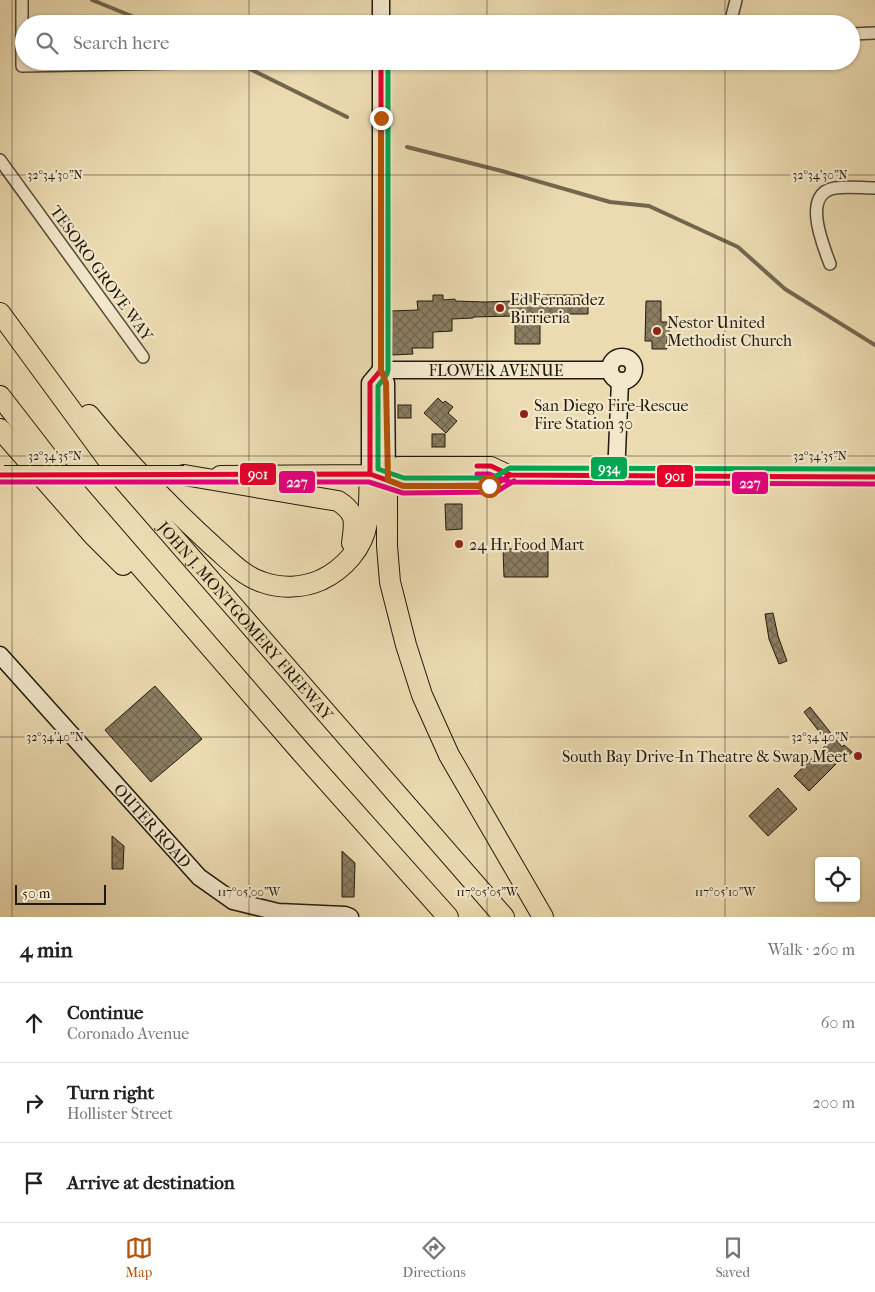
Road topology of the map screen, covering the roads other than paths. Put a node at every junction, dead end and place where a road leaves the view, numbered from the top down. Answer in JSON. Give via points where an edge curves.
{"nodes":[{"id":1,"x":22,"y":0,"type":"edge"},
{"id":2,"x":381,"y":0,"type":"edge"},
{"id":3,"x":736,"y":0,"type":"edge"},
{"id":4,"x":22,"y":15,"type":"edge"},
{"id":5,"x":381,"y":15,"type":"edge"},
{"id":6,"x":732,"y":15,"type":"edge"},
{"id":7,"x":875,"y":33,"type":"edge"},
{"id":8,"x":860,"y":34,"type":"edge"},
{"id":9,"x":381,"y":70,"type":"edge"},
{"id":10,"x":0,"y":160,"type":"edge"},
{"id":11,"x":875,"y":188,"type":"edge"},
{"id":12,"x":830,"y":264,"type":"dead end"},
{"id":13,"x":0,"y":307,"type":"edge"},
{"id":14,"x":0,"y":314,"type":"edge"},
{"id":15,"x":143,"y":357,"type":"dead end"},
{"id":16,"x":381,"y":370,"type":"junction"},
{"id":17,"x":0,"y":396,"type":"edge"},
{"id":18,"x":0,"y":429,"type":"edge"},
{"id":19,"x":2,"y":475,"type":"edge"},
{"id":20,"x":184,"y":475,"type":"junction"},
{"id":21,"x":381,"y":475,"type":"junction"},
{"id":22,"x":616,"y":476,"type":"junction"},
{"id":23,"x":875,"y":477,"type":"edge"},
{"id":24,"x":352,"y":555,"type":"junction"},
{"id":25,"x":0,"y":655,"type":"edge"},
{"id":26,"x":243,"y":685,"type":"junction"},
{"id":27,"x":350,"y":917,"type":"edge"},
{"id":28,"x":448,"y":917,"type":"edge"},
{"id":29,"x":504,"y":917,"type":"edge"},
{"id":30,"x":543,"y":917,"type":"edge"}],
"edges":[{"from":1,"to":4,"type":"street"},
{"from":2,"to":5,"type":"street"},
{"from":3,"to":6,"type":"street"},
{"from":7,"to":8,"type":"street"},
{"from":9,"to":16,"type":"street"},
{"from":10,"to":15,"type":"street","name":"TESORO GROVE WAY"},
{"from":11,"to":12,"type":"street","via":[[834,188],[822,195],[816,208],[816,224]]},
{"from":13,"to":24,"type":"highway","via":[[170,506],[242,572],[262,582],[295,587],[327,577]]},
{"from":14,"to":29,"type":"highway","name":"JOHN J. MONTGOMERY FREEWAY","via":[[119,475]]},
{"from":16,"to":21,"type":"street","via":[[370,384]]},
{"from":16,"to":22,"type":"street","name":"FLOWER AVENUE","via":[[615,376]]},
{"from":17,"to":26,"type":"highway","via":[[62,476]]},
{"from":18,"to":26,"type":"highway","via":[[93,535]]},
{"from":19,"to":20,"type":"main road","bridge":true},
{"from":20,"to":21,"type":"main road"},
{"from":20,"to":24,"type":"highway","via":[[338,501],[352,513]]},
{"from":21,"to":22,"type":"main road","via":[[403,486],[495,485],[510,475]]},
{"from":21,"to":24,"type":"highway","via":[[367,524]]},
{"from":21,"to":30,"type":"highway","via":[[390,582],[422,695],[449,755]]},
{"from":22,"to":23,"type":"main road"},
{"from":25,"to":27,"type":"street","name":"OUTER ROAD","via":[[199,877],[233,901],[278,912]]},
{"from":26,"to":28,"type":"highway"}]}
